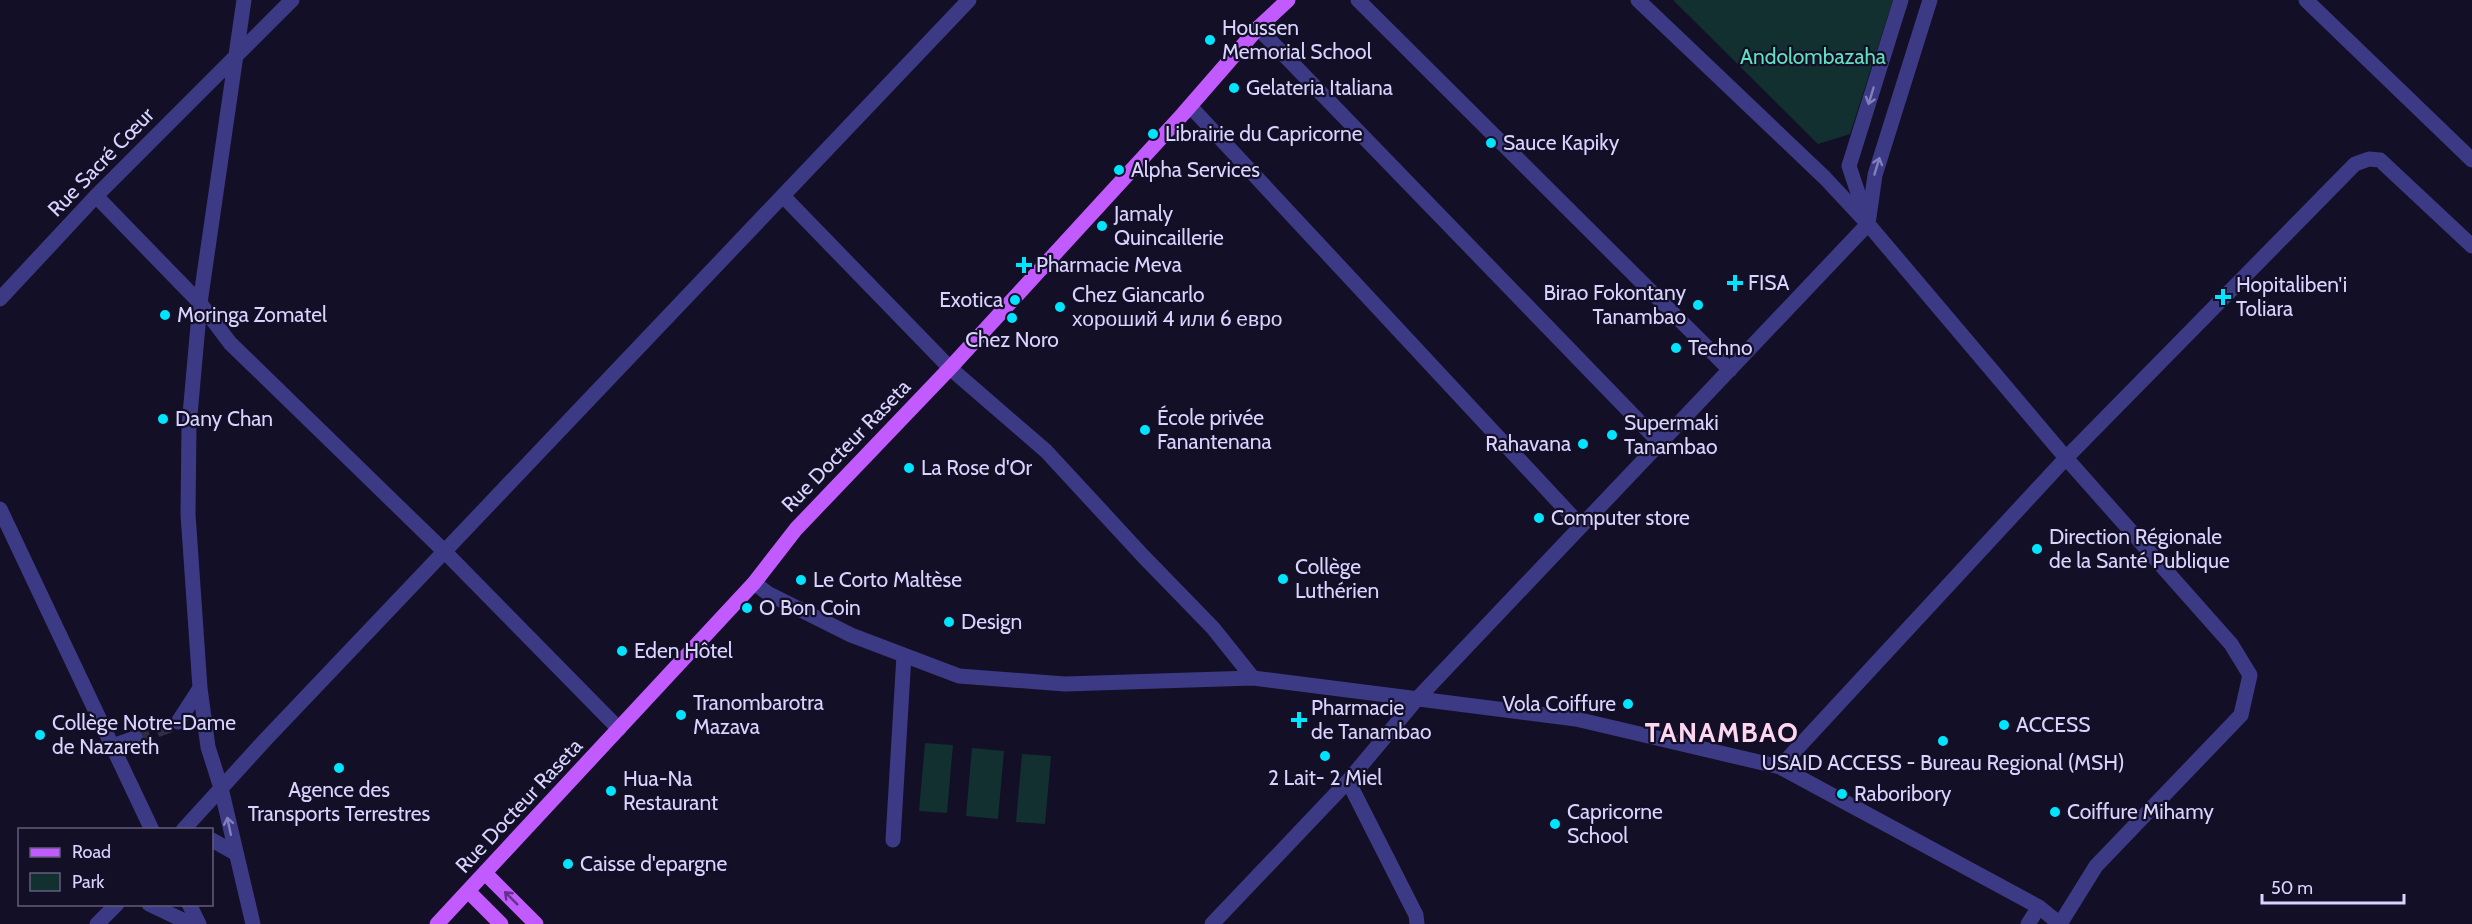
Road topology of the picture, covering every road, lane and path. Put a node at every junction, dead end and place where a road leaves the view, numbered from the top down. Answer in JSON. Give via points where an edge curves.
{"nodes":[{"id":1,"x":244,"y":0,"type":"edge"},
{"id":2,"x":292,"y":0,"type":"edge"},
{"id":3,"x":969,"y":0,"type":"edge"},
{"id":4,"x":1288,"y":0,"type":"edge"},
{"id":5,"x":1358,"y":0,"type":"edge"},
{"id":6,"x":1638,"y":0,"type":"edge"},
{"id":7,"x":1900,"y":0,"type":"edge"},
{"id":8,"x":1930,"y":0,"type":"edge"},
{"id":9,"x":2306,"y":0,"type":"edge"},
{"id":10,"x":1258,"y":28,"type":"junction"},
{"id":11,"x":235,"y":55,"type":"junction"},
{"id":12,"x":1190,"y":106,"type":"junction"},
{"id":13,"x":2472,"y":160,"type":"edge"},
{"id":14,"x":96,"y":196,"type":"junction"},
{"id":15,"x":783,"y":196,"type":"junction"},
{"id":16,"x":1868,"y":224,"type":"junction"},
{"id":17,"x":2472,"y":246,"type":"edge"},
{"id":18,"x":0,"y":298,"type":"edge"},
{"id":19,"x":200,"y":303,"type":"junction"},
{"id":20,"x":950,"y":368,"type":"junction"},
{"id":21,"x":1730,"y":370,"type":"junction"},
{"id":22,"x":1660,"y":443,"type":"junction"},
{"id":23,"x":2066,"y":458,"type":"junction"},
{"id":24,"x":0,"y":508,"type":"edge"},
{"id":25,"x":1581,"y":526,"type":"junction"},
{"id":26,"x":445,"y":552,"type":"junction"},
{"id":27,"x":754,"y":583,"type":"junction"},
{"id":28,"x":904,"y":655,"type":"junction"},
{"id":29,"x":1253,"y":678,"type":"junction"},
{"id":30,"x":200,"y":688,"type":"junction"},
{"id":31,"x":1418,"y":699,"type":"junction"},
{"id":32,"x":178,"y":722,"type":"tunnel mouth"},
{"id":33,"x":619,"y":729,"type":"junction"},
{"id":34,"x":135,"y":738,"type":"tunnel mouth"},
{"id":35,"x":112,"y":746,"type":"junction"},
{"id":36,"x":1780,"y":767,"type":"junction"},
{"id":37,"x":1348,"y":781,"type":"junction"},
{"id":38,"x":221,"y":788,"type":"junction"},
{"id":39,"x":151,"y":828,"type":"edge"},
{"id":40,"x":187,"y":828,"type":"edge"},
{"id":41,"x":893,"y":840,"type":"dead end"},
{"id":42,"x":213,"y":841,"type":"edge"},
{"id":43,"x":235,"y":853,"type":"junction"},
{"id":44,"x":485,"y":873,"type":"junction"},
{"id":45,"x":468,"y":891,"type":"junction"},
{"id":46,"x":115,"y":906,"type":"edge"},
{"id":47,"x":153,"y":906,"type":"edge"},
{"id":48,"x":190,"y":906,"type":"edge"},
{"id":49,"x":2039,"y":907,"type":"junction"},
{"id":50,"x":97,"y":924,"type":"edge"},
{"id":51,"x":191,"y":924,"type":"edge"},
{"id":52,"x":199,"y":924,"type":"edge"},
{"id":53,"x":253,"y":924,"type":"edge"},
{"id":54,"x":437,"y":924,"type":"edge"},
{"id":55,"x":501,"y":924,"type":"edge"},
{"id":56,"x":536,"y":924,"type":"edge"},
{"id":57,"x":1212,"y":924,"type":"edge"},
{"id":58,"x":1416,"y":924,"type":"edge"},
{"id":59,"x":2028,"y":924,"type":"edge"},
{"id":60,"x":2060,"y":924,"type":"edge"}],
"edges":[{"from":1,"to":11,"type":"street"},
{"from":2,"to":11,"type":"street","name":"Rue Sacré Cœur"},
{"from":3,"to":15,"type":"street"},
{"from":4,"to":10,"type":"main road","name":"Rue Docteur Raseta"},
{"from":5,"to":21,"type":"street"},
{"from":6,"to":16,"type":"street","via":[[1826,178]]},
{"from":7,"to":16,"type":"street","one_way":true,"via":[[1849,166]]},
{"from":16,"to":8,"type":"street","one_way":true,"via":[[1875,175]]},
{"from":9,"to":13,"type":"street"},
{"from":10,"to":12,"type":"main road","name":"Rue Docteur Raseta"},
{"from":10,"to":22,"type":"street"},
{"from":11,"to":14,"type":"street","name":"Rue Sacré Cœur"},
{"from":11,"to":19,"type":"street"},
{"from":12,"to":20,"type":"main road","name":"Rue Docteur Raseta"},
{"from":12,"to":25,"type":"street"},
{"from":14,"to":18,"type":"street","name":"Rue Sacré Cœur"},
{"from":14,"to":19,"type":"street"},
{"from":15,"to":20,"type":"street"},
{"from":15,"to":26,"type":"street"},
{"from":16,"to":21,"type":"street"},
{"from":16,"to":23,"type":"street"},
{"from":17,"to":23,"type":"street","via":[[2380,160],[2355,164]]},
{"from":19,"to":26,"type":"street","via":[[231,343]]},
{"from":19,"to":30,"type":"street","via":[[189,426],[188,514]]},
{"from":20,"to":27,"type":"main road","name":"Rue Docteur Raseta","via":[[796,529]]},
{"from":20,"to":29,"type":"street","via":[[1046,451],[1213,628]]},
{"from":21,"to":22,"type":"street"},
{"from":22,"to":25,"type":"street"},
{"from":23,"to":36,"type":"street"},
{"from":23,"to":60,"type":"street","via":[[2231,644],[2250,675],[2241,716],[2096,866]]},
{"from":24,"to":35,"type":"street"},
{"from":25,"to":31,"type":"street"},
{"from":26,"to":33,"type":"street"},
{"from":26,"to":38,"type":"street"},
{"from":27,"to":28,"type":"street","via":[[851,635]]},
{"from":27,"to":33,"type":"main road","name":"Rue Docteur Raseta"},
{"from":28,"to":29,"type":"street","via":[[959,676],[1065,684]]},
{"from":28,"to":41,"type":"street"},
{"from":29,"to":31,"type":"street"},
{"from":30,"to":32,"type":"street"},
{"from":30,"to":38,"type":"street","via":[[210,759]]},
{"from":31,"to":36,"type":"street","via":[[1576,719]]},
{"from":31,"to":37,"type":"street"},
{"from":33,"to":44,"type":"main road","name":"Rue Docteur Raseta"},
{"from":34,"to":35,"type":"street"},
{"from":35,"to":39,"type":"street"},
{"from":36,"to":49,"type":"street"},
{"from":37,"to":57,"type":"street"},
{"from":37,"to":58,"type":"street","via":[[1416,915]]},
{"from":38,"to":40,"type":"street"},
{"from":43,"to":38,"type":"street","one_way":true},
{"from":42,"to":43,"type":"street"},
{"from":43,"to":53,"type":"street"},
{"from":44,"to":45,"type":"main road","name":"Rue Docteur Raseta"},
{"from":56,"to":44,"type":"main road","one_way":true},
{"from":45,"to":54,"type":"main road","name":"Rue Docteur Raseta"},
{"from":45,"to":55,"type":"main road"},
{"from":46,"to":50,"type":"street"},
{"from":47,"to":51,"type":"street"},
{"from":48,"to":52,"type":"street"},
{"from":49,"to":59,"type":"street"},
{"from":49,"to":60,"type":"street"}]}
